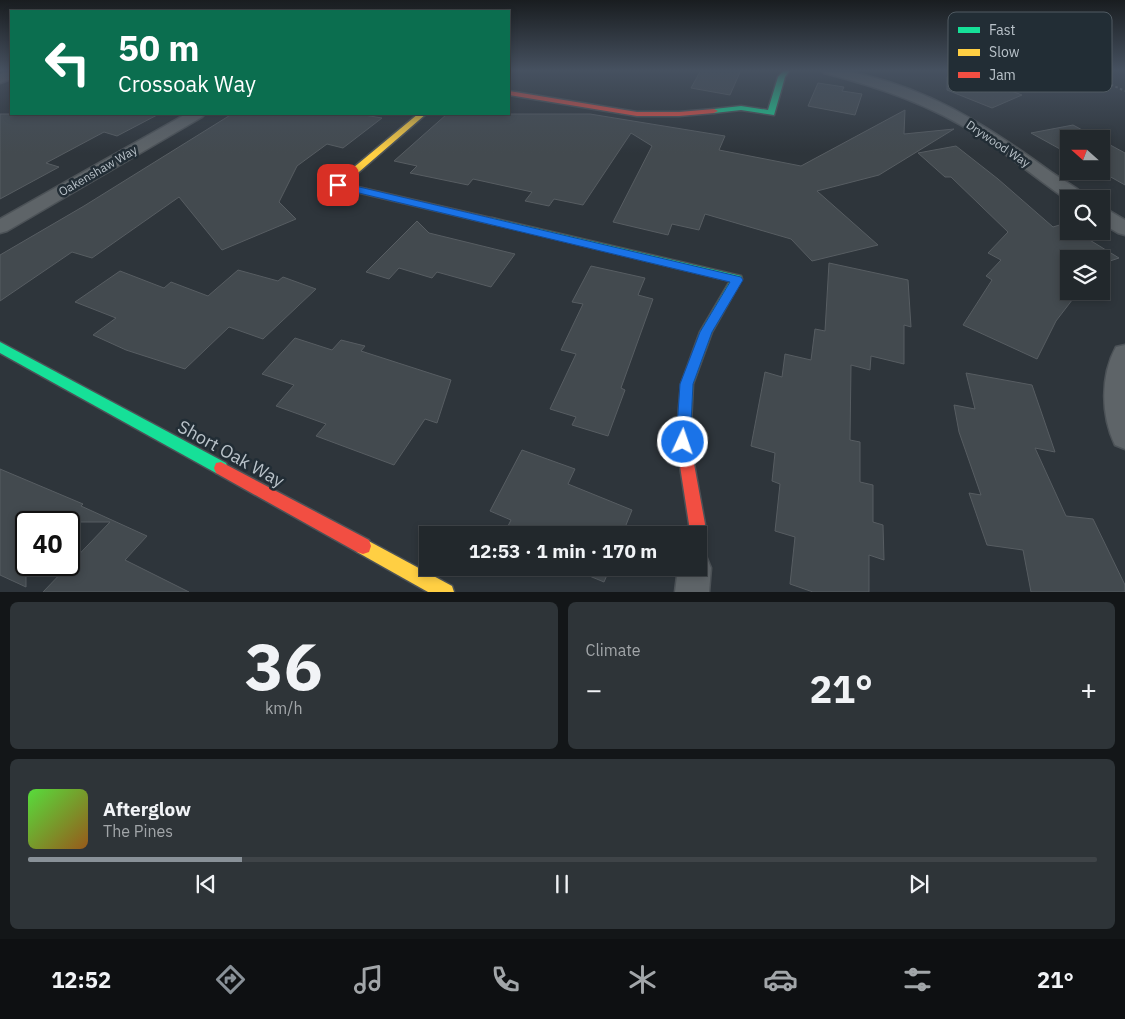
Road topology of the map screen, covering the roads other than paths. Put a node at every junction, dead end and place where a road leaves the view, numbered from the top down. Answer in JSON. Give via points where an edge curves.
{"nodes":[{"id":1,"x":537,"y":98,"type":"edge"},
{"id":2,"x":776,"y":98,"type":"edge"},
{"id":3,"x":919,"y":98,"type":"edge"},
{"id":4,"x":195,"y":115,"type":"edge"},
{"id":5,"x":421,"y":115,"type":"edge"},
{"id":6,"x":1065,"y":190,"type":"edge"},
{"id":7,"x":1110,"y":220,"type":"edge"},
{"id":8,"x":0,"y":227,"type":"edge"},
{"id":9,"x":1125,"y":229,"type":"edge"},
{"id":10,"x":0,"y":347,"type":"edge"},
{"id":11,"x":1125,"y":354,"type":"edge"},
{"id":12,"x":1125,"y":437,"type":"edge"},
{"id":13,"x":697,"y":526,"type":"edge"},
{"id":14,"x":693,"y":576,"type":"edge"},
{"id":15,"x":446,"y":592,"type":"edge"},
{"id":16,"x":692,"y":592,"type":"edge"}],
"edges":[{"from":1,"to":2,"type":"street","via":[[637,114],[741,108],[771,113]]},
{"from":3,"to":6,"type":"street","name":"Drywood Way","via":[[985,133]]},
{"from":4,"to":8,"type":"street","name":"Oakenshaw Way"},
{"from":5,"to":13,"type":"street","via":[[338,185],[737,280],[706,332],[687,384],[683,442]]},
{"from":7,"to":9,"type":"street"},
{"from":10,"to":15,"type":"street","name":"Short Oak Way"},
{"from":11,"to":12,"type":"street","via":[[1118,378],[1118,404]]},
{"from":14,"to":16,"type":"street"}]}
